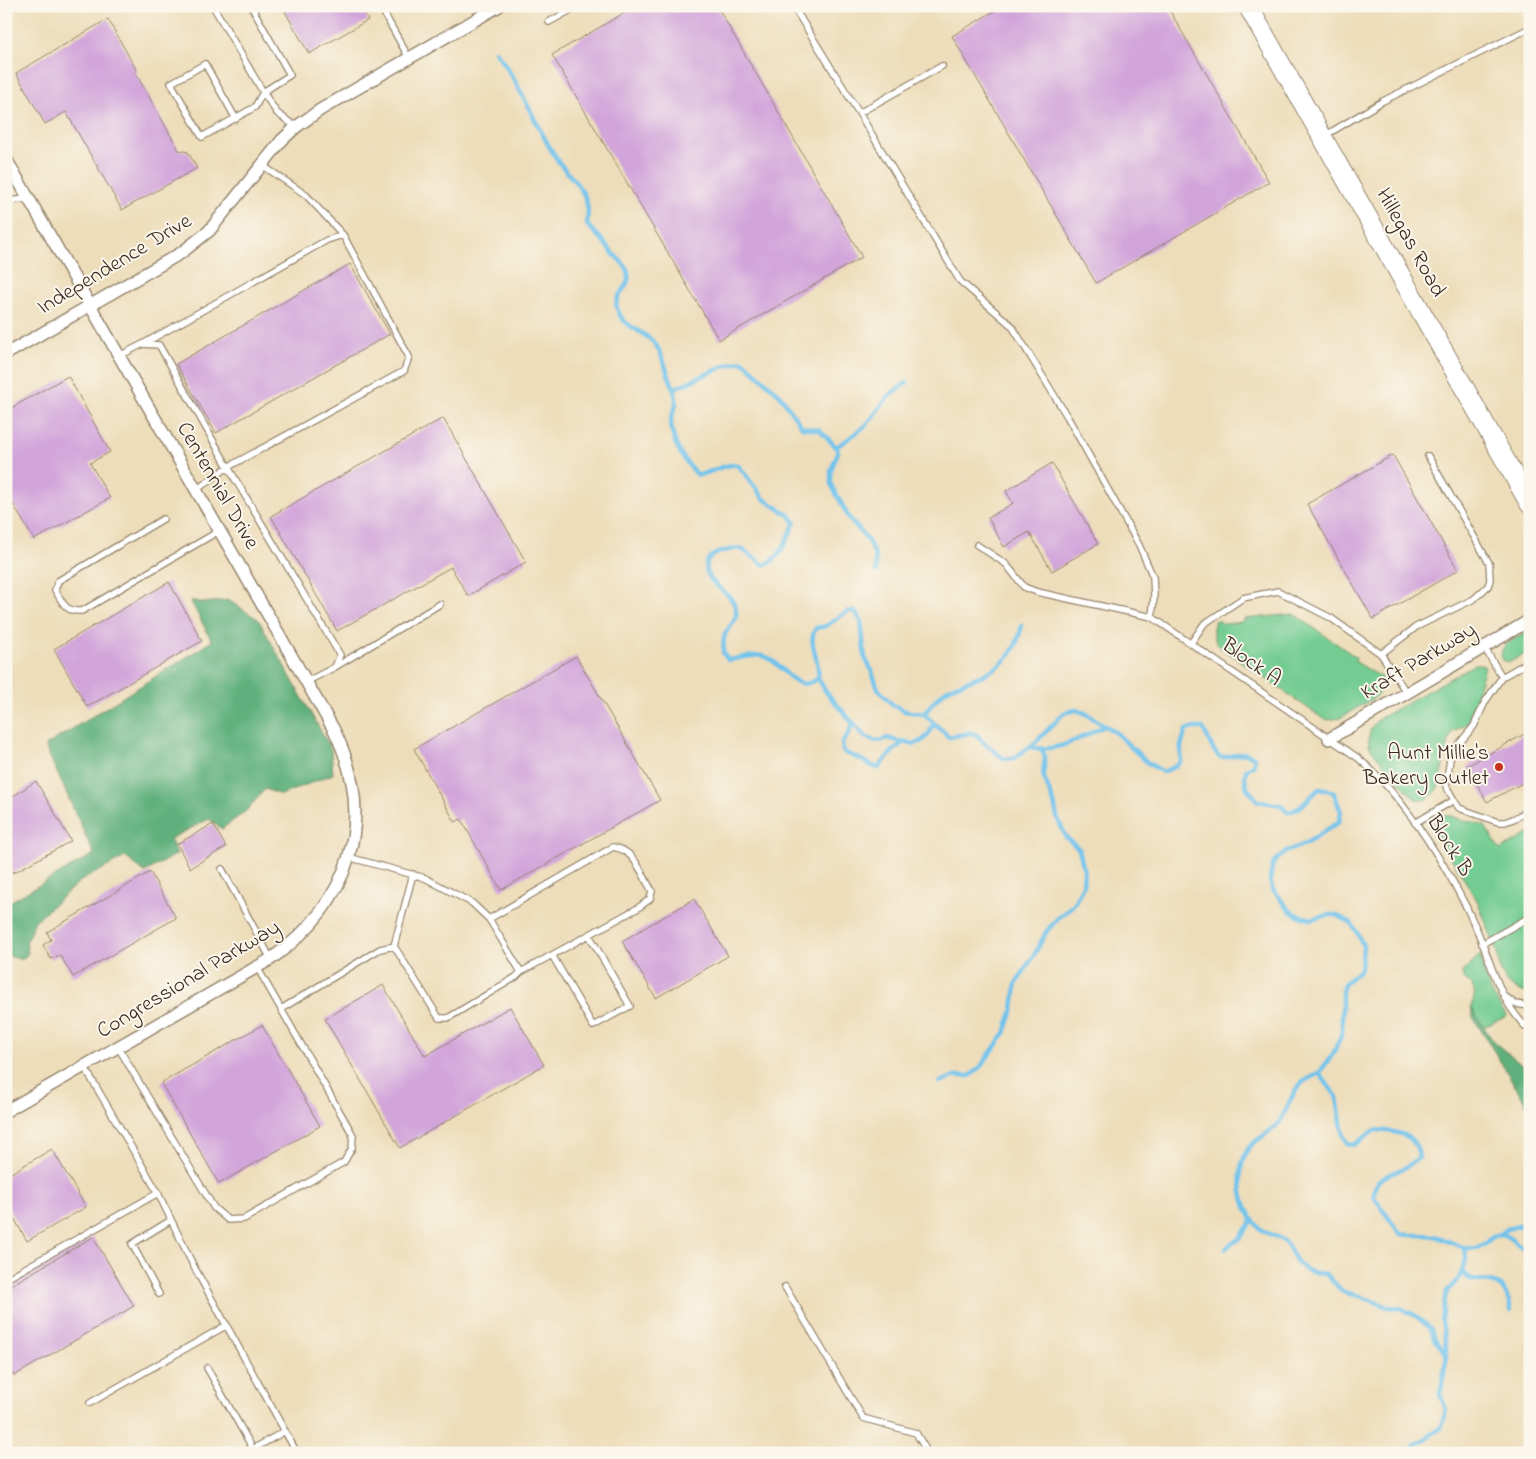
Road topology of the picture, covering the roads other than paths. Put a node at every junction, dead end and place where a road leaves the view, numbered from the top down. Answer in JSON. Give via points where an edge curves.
{"nodes":[{"id":1,"x":214,"y":6,"type":"edge"},
{"id":2,"x":251,"y":6,"type":"edge"},
{"id":3,"x":380,"y":6,"type":"edge"},
{"id":4,"x":499,"y":6,"type":"edge"},
{"id":5,"x":578,"y":6,"type":"edge"},
{"id":6,"x":793,"y":6,"type":"edge"},
{"id":7,"x":1248,"y":6,"type":"edge"},
{"id":8,"x":550,"y":22,"type":"dead end"},
{"id":9,"x":1530,"y":28,"type":"edge"},
{"id":10,"x":409,"y":58,"type":"junction"},
{"id":11,"x":942,"y":66,"type":"dead end"},
{"id":12,"x":263,"y":92,"type":"junction"},
{"id":13,"x":859,"y":113,"type":"junction"},
{"id":14,"x":236,"y":119,"type":"junction"},
{"id":15,"x":296,"y":127,"type":"junction"},
{"id":16,"x":1322,"y":137,"type":"junction"},
{"id":17,"x":6,"y":159,"type":"edge"},
{"id":18,"x":262,"y":165,"type":"junction"},
{"id":19,"x":29,"y":199,"type":"junction"},
{"id":20,"x":6,"y":201,"type":"edge"},
{"id":21,"x":343,"y":235,"type":"junction"},
{"id":22,"x":89,"y":305,"type":"junction"},
{"id":23,"x":143,"y":344,"type":"junction"},
{"id":24,"x":6,"y":354,"type":"edge"},
{"id":25,"x":119,"y":356,"type":"junction"},
{"id":26,"x":1428,"y":456,"type":"dead end"},
{"id":27,"x":228,"y":467,"type":"junction"},
{"id":28,"x":196,"y":490,"type":"junction"},
{"id":29,"x":1530,"y":504,"type":"edge"},
{"id":30,"x":163,"y":519,"type":"dead end"},
{"id":31,"x":219,"y":531,"type":"junction"},
{"id":32,"x":977,"y":544,"type":"dead end"},
{"id":33,"x":440,"y":604,"type":"dead end"},
{"id":34,"x":1152,"y":617,"type":"junction"},
{"id":35,"x":1530,"y":620,"type":"edge"},
{"id":36,"x":1191,"y":643,"type":"junction"},
{"id":37,"x":1484,"y":647,"type":"junction"},
{"id":38,"x":1380,"y":654,"type":"junction"},
{"id":39,"x":1530,"y":660,"type":"edge"},
{"id":40,"x":335,"y":667,"type":"junction"},
{"id":41,"x":1502,"y":677,"type":"junction"},
{"id":42,"x":306,"y":682,"type":"junction"},
{"id":43,"x":1406,"y":692,"type":"junction"},
{"id":44,"x":1329,"y":739,"type":"junction"},
{"id":45,"x":1454,"y":800,"type":"junction"},
{"id":46,"x":1530,"y":810,"type":"edge"},
{"id":47,"x":1415,"y":823,"type":"junction"},
{"id":48,"x":352,"y":845,"type":"joint"},
{"id":49,"x":348,"y":857,"type":"junction"},
{"id":50,"x":222,"y":869,"type":"dead end"},
{"id":51,"x":413,"y":874,"type":"junction"},
{"id":52,"x":1530,"y":917,"type":"edge"},
{"id":53,"x":489,"y":919,"type":"junction"},
{"id":54,"x":589,"y":935,"type":"junction"},
{"id":55,"x":1482,"y":944,"type":"junction"},
{"id":56,"x":394,"y":946,"type":"junction"},
{"id":57,"x":552,"y":955,"type":"junction"},
{"id":58,"x":271,"y":959,"type":"junction"},
{"id":59,"x":257,"y":967,"type":"junction"},
{"id":60,"x":520,"y":972,"type":"junction"},
{"id":61,"x":1505,"y":997,"type":"junction"},
{"id":62,"x":1530,"y":1006,"type":"edge"},
{"id":63,"x":281,"y":1009,"type":"junction"},
{"id":64,"x":1530,"y":1031,"type":"edge"},
{"id":65,"x":118,"y":1047,"type":"junction"},
{"id":66,"x":84,"y":1066,"type":"junction"},
{"id":67,"x":6,"y":1111,"type":"edge"},
{"id":68,"x":158,"y":1193,"type":"junction"},
{"id":69,"x":171,"y":1220,"type":"junction"},
{"id":70,"x":6,"y":1279,"type":"edge"},
{"id":71,"x":785,"y":1287,"type":"dead end"},
{"id":72,"x":158,"y":1294,"type":"dead end"},
{"id":73,"x":227,"y":1326,"type":"junction"},
{"id":74,"x":207,"y":1368,"type":"dead end"},
{"id":75,"x":90,"y":1404,"type":"dead end"},
{"id":76,"x":285,"y":1431,"type":"junction"},
{"id":77,"x":297,"y":1453,"type":"edge"},
{"id":78,"x":928,"y":1453,"type":"edge"}],
"edges":[{"from":1,"to":12,"type":"lane"},
{"from":2,"to":12,"type":"lane","via":[[290,75]]},
{"from":3,"to":10,"type":"lane"},
{"from":4,"to":10,"type":"street","name":"Independence Drive"},
{"from":5,"to":8,"type":"lane"},
{"from":6,"to":13,"type":"lane"},
{"from":7,"to":16,"type":"main road","name":"Hillegas Road"},
{"from":9,"to":16,"type":"lane","via":[[1383,101]]},
{"from":10,"to":15,"type":"street","name":"Independence Drive"},
{"from":11,"to":13,"type":"lane"},
{"from":12,"to":14,"type":"lane","via":[[255,107]]},
{"from":12,"to":15,"type":"lane","via":[[277,113]]},
{"from":13,"to":34,"type":"lane","via":[[960,281],[1012,326],[1068,418],[1139,545],[1153,577]]},
{"from":14,"to":14,"type":"lane","via":[[202,137],[171,83],[204,64]]},
{"from":15,"to":18,"type":"street","name":"Independence Drive"},
{"from":16,"to":29,"type":"main road","name":"Hillegas Road"},
{"from":17,"to":19,"type":"street","name":"Centennial Drive"},
{"from":18,"to":21,"type":"lane","via":[[306,196]]},
{"from":18,"to":22,"type":"street","name":"Independence Drive","via":[[196,243]]},
{"from":19,"to":20,"type":"lane"},
{"from":19,"to":22,"type":"street","name":"Centennial Drive"},
{"from":21,"to":23,"type":"lane","via":[[327,240]]},
{"from":21,"to":27,"type":"lane","via":[[409,356],[404,371]]},
{"from":22,"to":24,"type":"street","name":"Independence Drive"},
{"from":22,"to":25,"type":"street","name":"Centennial Drive"},
{"from":23,"to":25,"type":"lane"},
{"from":23,"to":27,"type":"lane","via":[[159,345]]},
{"from":25,"to":28,"type":"street","name":"Centennial Drive"},
{"from":26,"to":38,"type":"lane","via":[[1489,563],[1490,580],[1474,599],[1416,627]]},
{"from":27,"to":28,"type":"lane"},
{"from":27,"to":40,"type":"lane","via":[[340,655]]},
{"from":28,"to":31,"type":"street","name":"Centennial Drive"},
{"from":30,"to":31,"type":"lane","via":[[58,581],[56,590],[66,607],[72,612],[82,611]]},
{"from":31,"to":42,"type":"street","name":"Centennial Drive"},
{"from":32,"to":34,"type":"lane","via":[[1006,564],[1024,587]]},
{"from":33,"to":40,"type":"lane"},
{"from":34,"to":36,"type":"lane","name":"Block A"},
{"from":35,"to":37,"type":"street","name":"Kraft Parkway"},
{"from":36,"to":38,"type":"lane","via":[[1204,624],[1243,598],[1278,591],[1331,618]]},
{"from":36,"to":44,"type":"lane","name":"Block A"},
{"from":37,"to":41,"type":"lane"},
{"from":37,"to":43,"type":"street","name":"Kraft Parkway"},
{"from":38,"to":43,"type":"lane"},
{"from":39,"to":41,"type":"lane"},
{"from":40,"to":42,"type":"lane"},
{"from":41,"to":45,"type":"lane","via":[[1474,726],[1450,759],[1446,786]]},
{"from":42,"to":48,"type":"street","name":"Centennial Drive","via":[[341,744],[351,776],[355,810]]},
{"from":43,"to":44,"type":"street","name":"Kraft Parkway"},
{"from":44,"to":47,"type":"lane","name":"Block B","via":[[1374,771]]},
{"from":45,"to":46,"type":"lane","via":[[1459,808],[1498,822],[1514,819]]},
{"from":45,"to":47,"type":"lane"},
{"from":47,"to":55,"type":"lane","name":"Block B","via":[[1459,894]]},
{"from":48,"to":49,"type":"street","name":"Congressional Parkway"},
{"from":49,"to":51,"type":"lane"},
{"from":49,"to":58,"type":"street","name":"Congressional Parkway","via":[[336,890],[317,919]]},
{"from":50,"to":58,"type":"lane"},
{"from":51,"to":53,"type":"lane","via":[[472,903]]},
{"from":51,"to":56,"type":"lane"},
{"from":52,"to":55,"type":"lane"},
{"from":53,"to":54,"type":"lane","via":[[612,847],[621,848],[630,853],[652,891],[650,899]]},
{"from":53,"to":60,"type":"lane"},
{"from":54,"to":57,"type":"lane"},
{"from":54,"to":57,"type":"lane","via":[[630,1006],[593,1026]]},
{"from":55,"to":61,"type":"lane","name":"Block B"},
{"from":56,"to":60,"type":"lane","via":[[439,1018],[448,1018]]},
{"from":56,"to":63,"type":"lane","via":[[380,949]]},
{"from":57,"to":60,"type":"lane"},
{"from":58,"to":59,"type":"street","name":"Congressional Parkway"},
{"from":59,"to":63,"type":"lane"},
{"from":59,"to":65,"type":"street","name":"Congressional Parkway"},
{"from":61,"to":62,"type":"lane","via":[[1515,1004]]},
{"from":61,"to":64,"type":"lane","name":"Block B"},
{"from":63,"to":65,"type":"lane","via":[[353,1135],[352,1148],[344,1162],[244,1219],[228,1220],[214,1208]]},
{"from":65,"to":66,"type":"street","name":"Congressional Parkway"},
{"from":66,"to":67,"type":"street","name":"Congressional Parkway"},
{"from":66,"to":68,"type":"lane"},
{"from":68,"to":69,"type":"lane"},
{"from":68,"to":70,"type":"lane"},
{"from":69,"to":72,"type":"lane","via":[[132,1244]]},
{"from":69,"to":73,"type":"lane"},
{"from":71,"to":78,"type":"lane","via":[[864,1418],[916,1433]]},
{"from":73,"to":75,"type":"lane"},
{"from":73,"to":76,"type":"lane"},
{"from":74,"to":76,"type":"lane","via":[[252,1449]]},
{"from":76,"to":77,"type":"lane"}]}
